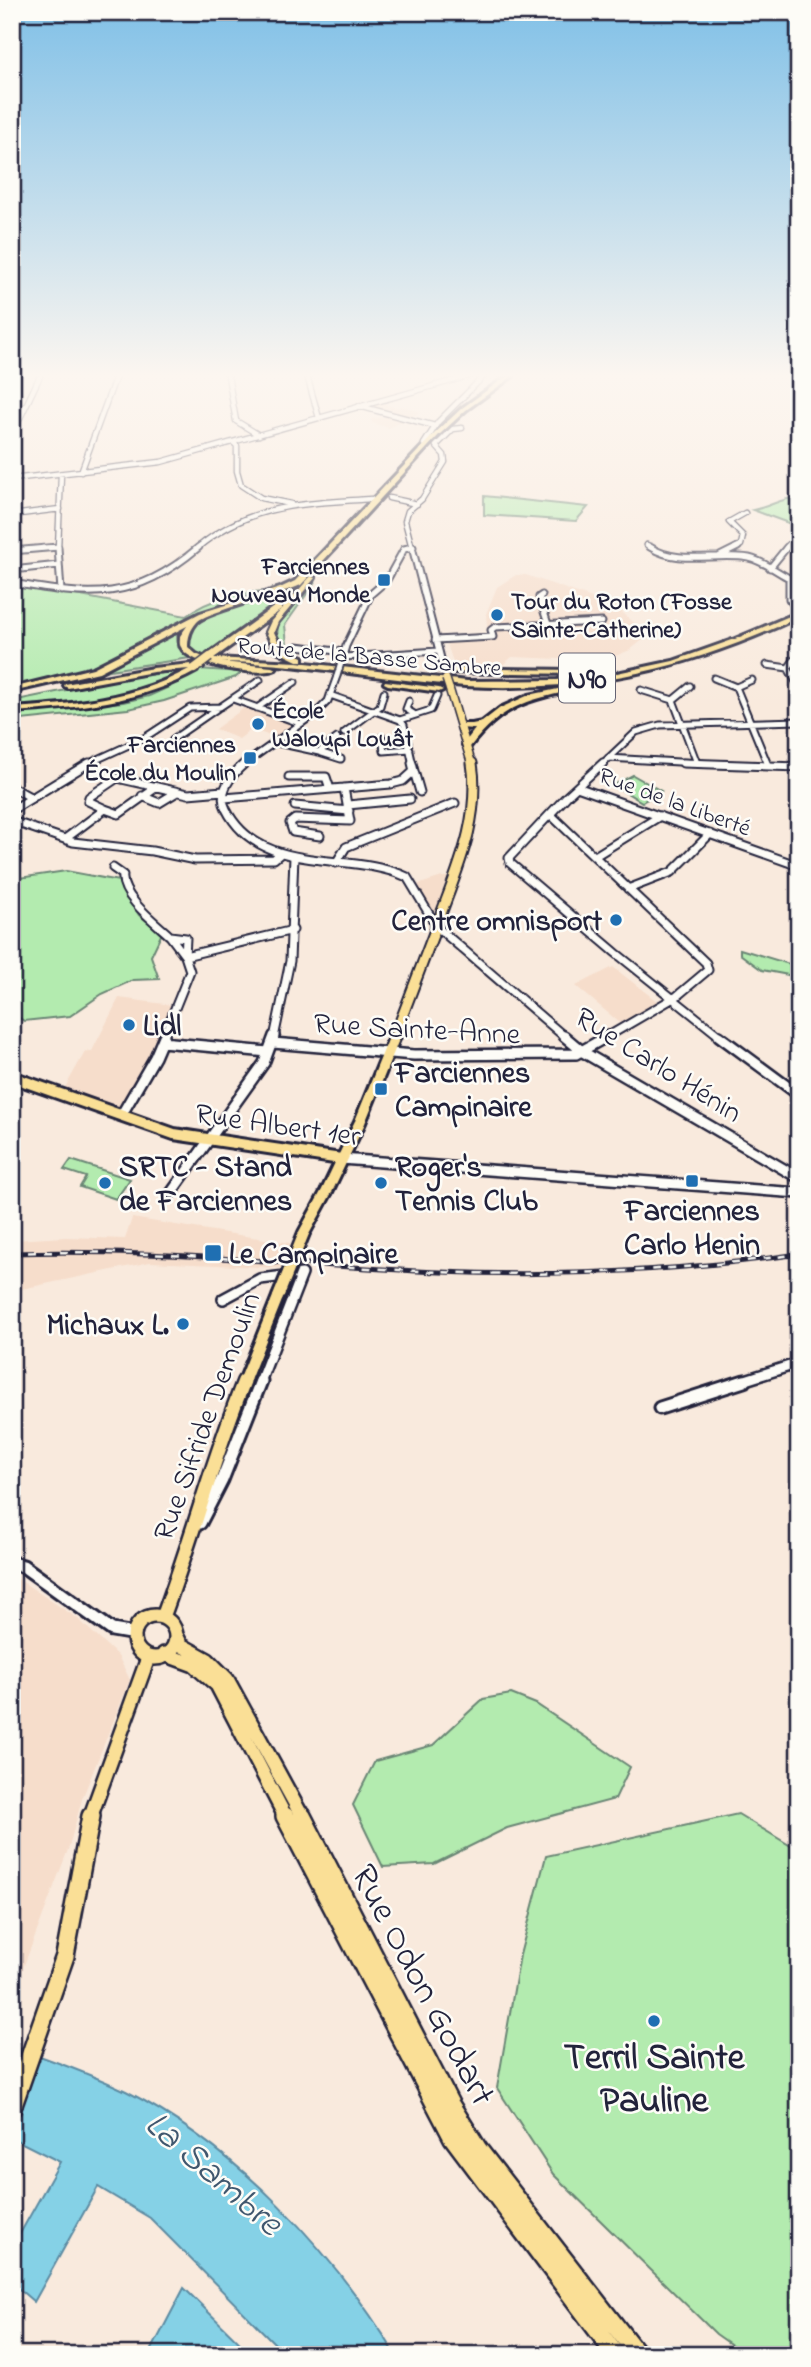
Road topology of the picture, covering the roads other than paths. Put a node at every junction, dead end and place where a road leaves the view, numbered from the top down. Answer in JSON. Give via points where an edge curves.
{"nodes":[{"id":1,"x":61,"y":486,"type":"edge"},
{"id":2,"x":245,"y":486,"type":"edge"},
{"id":3,"x":390,"y":486,"type":"edge"},
{"id":4,"x":394,"y":486,"type":"edge"},
{"id":5,"x":431,"y":486,"type":"edge"},
{"id":6,"x":389,"y":498,"type":"dead end"},
{"id":7,"x":371,"y":499,"type":"dead end"},
{"id":8,"x":417,"y":504,"type":"junction"},
{"id":9,"x":279,"y":506,"type":"junction"},
{"id":10,"x":61,"y":509,"type":"junction"},
{"id":11,"x":745,"y":513,"type":"dead end"},
{"id":12,"x":12,"y":515,"type":"edge"},
{"id":13,"x":792,"y":541,"type":"dead end"},
{"id":14,"x":647,"y":545,"type":"dead end"},
{"id":15,"x":58,"y":547,"type":"junction"},
{"id":16,"x":413,"y":547,"type":"junction"},
{"id":17,"x":12,"y":551,"type":"edge"},
{"id":18,"x":718,"y":557,"type":"junction"},
{"id":19,"x":59,"y":565,"type":"junction"},
{"id":20,"x":770,"y":568,"type":"junction"},
{"id":21,"x":12,"y":570,"type":"edge"},
{"id":22,"x":312,"y":575,"type":"junction"},
{"id":23,"x":12,"y":583,"type":"edge"},
{"id":24,"x":799,"y":586,"type":"edge"},
{"id":25,"x":790,"y":587,"type":"junction"},
{"id":26,"x":61,"y":591,"type":"junction"},
{"id":27,"x":542,"y":595,"type":"dead end"},
{"id":28,"x":203,"y":615,"type":"junction"},
{"id":29,"x":798,"y":615,"type":"edge"},
{"id":30,"x":602,"y":622,"type":"dead end"},
{"id":31,"x":548,"y":624,"type":"junction"},
{"id":32,"x":435,"y":639,"type":"junction"},
{"id":33,"x":297,"y":646,"type":"dead end"},
{"id":34,"x":438,"y":650,"type":"junction"},
{"id":35,"x":343,"y":658,"type":"junction"},
{"id":36,"x":795,"y":659,"type":"dead end"},
{"id":37,"x":213,"y":660,"type":"junction"},
{"id":38,"x":196,"y":665,"type":"junction"},
{"id":39,"x":767,"y":665,"type":"dead end"},
{"id":40,"x":658,"y":666,"type":"junction"},
{"id":41,"x":328,"y":668,"type":"junction"},
{"id":42,"x":788,"y":668,"type":"junction"},
{"id":43,"x":312,"y":669,"type":"junction"},
{"id":44,"x":362,"y":674,"type":"junction"},
{"id":45,"x":445,"y":675,"type":"junction"},
{"id":46,"x":714,"y":678,"type":"dead end"},
{"id":47,"x":260,"y":680,"type":"dead end"},
{"id":48,"x":617,"y":680,"type":"junction"},
{"id":49,"x":752,"y":680,"type":"dead end"},
{"id":50,"x":295,"y":682,"type":"dead end"},
{"id":51,"x":690,"y":686,"type":"dead end"},
{"id":52,"x":736,"y":687,"type":"junction"},
{"id":53,"x":799,"y":687,"type":"edge"},
{"id":54,"x":450,"y":689,"type":"junction"},
{"id":55,"x":641,"y":690,"type":"dead end"},
{"id":56,"x":383,"y":692,"type":"dead end"},
{"id":57,"x":12,"y":693,"type":"edge"},
{"id":58,"x":330,"y":695,"type":"junction"},
{"id":59,"x":437,"y":696,"type":"dead end"},
{"id":60,"x":233,"y":699,"type":"junction"},
{"id":61,"x":673,"y":700,"type":"junction"},
{"id":62,"x":409,"y":701,"type":"dead end"},
{"id":63,"x":219,"y":708,"type":"junction"},
{"id":64,"x":257,"y":708,"type":"junction"},
{"id":65,"x":376,"y":709,"type":"junction"},
{"id":66,"x":12,"y":710,"type":"edge"},
{"id":67,"x":414,"y":715,"type":"junction"},
{"id":68,"x":400,"y":720,"type":"junction"},
{"id":69,"x":799,"y":721,"type":"edge"},
{"id":70,"x":749,"y":722,"type":"junction"},
{"id":71,"x":299,"y":723,"type":"junction"},
{"id":72,"x":482,"y":724,"type":"junction"},
{"id":73,"x":682,"y":724,"type":"junction"},
{"id":74,"x":461,"y":726,"type":"junction"},
{"id":75,"x":344,"y":733,"type":"dead end"},
{"id":76,"x":382,"y":737,"type":"dead end"},
{"id":77,"x":337,"y":738,"type":"dead end"},
{"id":78,"x":173,"y":739,"type":"dead end"},
{"id":79,"x":274,"y":743,"type":"junction"},
{"id":80,"x":467,"y":745,"type":"junction"},
{"id":81,"x":410,"y":749,"type":"junction"},
{"id":82,"x":319,"y":752,"type":"junction"},
{"id":83,"x":608,"y":758,"type":"junction"},
{"id":84,"x":341,"y":759,"type":"dead end"},
{"id":85,"x":696,"y":763,"type":"junction"},
{"id":86,"x":768,"y":765,"type":"junction"},
{"id":87,"x":799,"y":767,"type":"edge"},
{"id":88,"x":414,"y":771,"type":"junction"},
{"id":89,"x":289,"y":777,"type":"dead end"},
{"id":90,"x":12,"y":787,"type":"edge"},
{"id":91,"x":156,"y":787,"type":"junction"},
{"id":92,"x":577,"y":787,"type":"junction"},
{"id":93,"x":344,"y":788,"type":"junction"},
{"id":94,"x":330,"y":789,"type":"junction"},
{"id":95,"x":177,"y":792,"type":"junction"},
{"id":96,"x":420,"y":792,"type":"dead end"},
{"id":97,"x":224,"y":794,"type":"junction"},
{"id":98,"x":142,"y":796,"type":"junction"},
{"id":99,"x":32,"y":798,"type":"junction"},
{"id":100,"x":411,"y":799,"type":"dead end"},
{"id":101,"x":455,"y":803,"type":"dead end"},
{"id":102,"x":295,"y":806,"type":"dead end"},
{"id":103,"x":105,"y":808,"type":"junction"},
{"id":104,"x":348,"y":808,"type":"junction"},
{"id":105,"x":13,"y":810,"type":"edge"},
{"id":106,"x":119,"y":814,"type":"junction"},
{"id":107,"x":550,"y":814,"type":"junction"},
{"id":108,"x":660,"y":816,"type":"junction"},
{"id":109,"x":130,"y":819,"type":"dead end"},
{"id":110,"x":12,"y":821,"type":"edge"},
{"id":111,"x":710,"y":834,"type":"junction"},
{"id":112,"x":320,"y":835,"type":"dead end"},
{"id":113,"x":65,"y":839,"type":"junction"},
{"id":114,"x":280,"y":854,"type":"junction"},
{"id":115,"x":294,"y":856,"type":"junction"},
{"id":116,"x":595,"y":856,"type":"junction"},
{"id":117,"x":336,"y":863,"type":"junction"},
{"id":118,"x":799,"y":866,"type":"edge"},
{"id":119,"x":113,"y":868,"type":"dead end"},
{"id":120,"x":628,"y":889,"type":"junction"},
{"id":121,"x":437,"y":927,"type":"junction"},
{"id":122,"x":293,"y":930,"type":"junction"},
{"id":123,"x":184,"y":957,"type":"junction"},
{"id":124,"x":670,"y":998,"type":"junction"},
{"id":125,"x":162,"y":1042,"type":"junction"},
{"id":126,"x":273,"y":1043,"type":"junction"},
{"id":127,"x":268,"y":1052,"type":"junction"},
{"id":128,"x":583,"y":1052,"type":"junction"},
{"id":129,"x":387,"y":1054,"type":"junction"},
{"id":130,"x":12,"y":1077,"type":"edge"},
{"id":131,"x":799,"y":1096,"type":"edge"},
{"id":132,"x":122,"y":1114,"type":"junction"},
{"id":133,"x":208,"y":1141,"type":"junction"},
{"id":134,"x":341,"y":1160,"type":"junction"},
{"id":135,"x":799,"y":1178,"type":"edge"},
{"id":136,"x":171,"y":1193,"type":"dead end"},
{"id":137,"x":799,"y":1193,"type":"edge"},
{"id":138,"x":223,"y":1299,"type":"dead end"},
{"id":139,"x":799,"y":1363,"type":"edge"},
{"id":140,"x":660,"y":1408,"type":"dead end"},
{"id":141,"x":193,"y":1536,"type":"junction"},
{"id":142,"x":12,"y":1563,"type":"edge"},
{"id":143,"x":163,"y":1616,"type":"junction"},
{"id":144,"x":135,"y":1634,"type":"junction"},
{"id":145,"x":176,"y":1635,"type":"junction"},
{"id":146,"x":156,"y":1656,"type":"junction"},
{"id":147,"x":12,"y":2108,"type":"edge"},
{"id":148,"x":616,"y":2355,"type":"edge"},
{"id":149,"x":638,"y":2355,"type":"edge"}],
"edges":[{"from":1,"to":10,"type":"street"},
{"from":2,"to":9,"type":"street"},
{"from":3,"to":22,"type":"highway"},
{"from":4,"to":22,"type":"highway"},
{"from":5,"to":8,"type":"street"},
{"from":6,"to":8,"type":"street"},
{"from":7,"to":9,"type":"street"},
{"from":8,"to":16,"type":"street","via":[[405,521]]},
{"from":9,"to":26,"type":"street","via":[[232,523],[151,580],[109,591]]},
{"from":10,"to":12,"type":"street"},
{"from":10,"to":15,"type":"street"},
{"from":11,"to":18,"type":"street","via":[[729,522],[743,536],[741,545]]},
{"from":13,"to":20,"type":"street"},
{"from":14,"to":18,"type":"street","via":[[654,551]]},
{"from":15,"to":17,"type":"street"},
{"from":15,"to":19,"type":"street"},
{"from":16,"to":32,"type":"street"},
{"from":16,"to":35,"type":"street","via":[[404,549],[387,580],[371,594]]},
{"from":18,"to":20,"type":"street","via":[[747,558]]},
{"from":19,"to":21,"type":"street"},
{"from":19,"to":26,"type":"street"},
{"from":20,"to":25,"type":"street","via":[[789,578]]},
{"from":22,"to":28,"type":"highway","via":[[283,590]]},
{"from":22,"to":37,"type":"highway"},
{"from":22,"to":41,"type":"highway","via":[[275,621],[271,636],[289,655]]},
{"from":23,"to":26,"type":"street"},
{"from":24,"to":25,"type":"street"},
{"from":25,"to":29,"type":"street","via":[[789,599]]},
{"from":27,"to":31,"type":"street"},
{"from":28,"to":43,"type":"highway","via":[[184,637],[186,648],[198,658],[239,669]]},
{"from":28,"to":57,"type":"highway","via":[[96,670]]},
{"from":29,"to":40,"type":"highway","name":"Route de la Basse Sambre","number":"N90","via":[[749,637]]},
{"from":29,"to":48,"type":"highway","name":"Route de la Basse Sambre","number":"N90","via":[[702,660]]},
{"from":30,"to":31,"type":"street"},
{"from":31,"to":32,"type":"street","via":[[495,627],[493,637]]},
{"from":32,"to":34,"type":"street"},
{"from":33,"to":35,"type":"street"},
{"from":34,"to":35,"type":"street"},
{"from":34,"to":45,"type":"street"},
{"from":35,"to":58,"type":"street","bridge":true},
{"from":36,"to":42,"type":"street"},
{"from":37,"to":38,"type":"highway","name":"Route de la Basse Sambre","number":"N90"},
{"from":37,"to":41,"type":"highway","name":"Route de la Basse Sambre","number":"N90"},
{"from":37,"to":43,"type":"highway","name":"Route de la Basse Sambre","number":"N90"},
{"from":38,"to":57,"type":"highway","name":"Route de la Basse Sambre","number":"N90"},
{"from":38,"to":66,"type":"highway","via":[[166,685],[139,695]]},
{"from":39,"to":42,"type":"street"},
{"from":40,"to":44,"type":"highway","name":"Route de la Basse Sambre","number":"N90","via":[[516,684]]},
{"from":40,"to":45,"type":"highway","via":[[603,673]]},
{"from":41,"to":44,"type":"highway","name":"Route de la Basse Sambre","number":"N90"},
{"from":42,"to":53,"type":"street"},
{"from":43,"to":44,"type":"highway","name":"Route de la Basse Sambre","number":"N90"},
{"from":44,"to":45,"type":"highway"},
{"from":44,"to":48,"type":"highway","name":"Route de la Basse Sambre","number":"N90","via":[[438,685],[504,687]]},
{"from":44,"to":54,"type":"highway","via":[[397,685]]},
{"from":45,"to":54,"type":"main road","name":"Rue Sifride Demoulin","bridge":true},
{"from":46,"to":52,"type":"street"},
{"from":47,"to":60,"type":"street"},
{"from":48,"to":72,"type":"highway","via":[[525,698],[500,709]]},
{"from":49,"to":52,"type":"street"},
{"from":50,"to":64,"type":"street"},
{"from":51,"to":61,"type":"street"},
{"from":52,"to":70,"type":"street"},
{"from":54,"to":74,"type":"main road","name":"Rue Sifride Demoulin"},
{"from":55,"to":61,"type":"street"},
{"from":56,"to":65,"type":"street"},
{"from":58,"to":65,"type":"street"},
{"from":58,"to":71,"type":"street"},
{"from":59,"to":67,"type":"street","via":[[431,710]]},
{"from":60,"to":63,"type":"street"},
{"from":60,"to":64,"type":"street"},
{"from":61,"to":73,"type":"street"},
{"from":62,"to":67,"type":"street","via":[[406,709]]},
{"from":63,"to":78,"type":"street"},
{"from":63,"to":99,"type":"street","via":[[190,708]]},
{"from":64,"to":71,"type":"street"},
{"from":65,"to":68,"type":"street"},
{"from":65,"to":75,"type":"street"},
{"from":67,"to":68,"type":"street"},
{"from":68,"to":81,"type":"street"},
{"from":69,"to":70,"type":"street"},
{"from":70,"to":73,"type":"street"},
{"from":70,"to":86,"type":"street"},
{"from":71,"to":79,"type":"street"},
{"from":72,"to":74,"type":"highway"},
{"from":72,"to":80,"type":"highway"},
{"from":73,"to":83,"type":"street","via":[[640,730]]},
{"from":73,"to":85,"type":"street"},
{"from":74,"to":80,"type":"main road","name":"Rue Sifride Demoulin"},
{"from":76,"to":81,"type":"street","via":[[385,755]]},
{"from":77,"to":82,"type":"street"},
{"from":79,"to":82,"type":"street"},
{"from":79,"to":97,"type":"street","via":[[233,771]]},
{"from":80,"to":121,"type":"main road","name":"Rue Sifride Demoulin","via":[[476,788],[474,812]]},
{"from":81,"to":88,"type":"street"},
{"from":82,"to":84,"type":"street"},
{"from":83,"to":85,"type":"street"},
{"from":83,"to":92,"type":"street"},
{"from":85,"to":86,"type":"street"},
{"from":86,"to":87,"type":"street"},
{"from":88,"to":93,"type":"street","via":[[391,784]]},
{"from":88,"to":96,"type":"street"},
{"from":89,"to":94,"type":"street","via":[[326,777]]},
{"from":90,"to":99,"type":"street"},
{"from":91,"to":95,"type":"street"},
{"from":91,"to":98,"type":"street"},
{"from":91,"to":103,"type":"street","via":[[117,778],[89,797],[88,801]]},
{"from":92,"to":107,"type":"street"},
{"from":92,"to":108,"type":"street","name":"Rue de la Liberté"},
{"from":93,"to":94,"type":"street"},
{"from":93,"to":104,"type":"street"},
{"from":94,"to":97,"type":"street"},
{"from":95,"to":97,"type":"street"},
{"from":95,"to":98,"type":"street","via":[[158,805]]},
{"from":97,"to":114,"type":"street","via":[[227,815],[244,834]]},
{"from":98,"to":106,"type":"street"},
{"from":99,"to":105,"type":"street"},
{"from":100,"to":104,"type":"street"},
{"from":101,"to":117,"type":"street","via":[[346,847]]},
{"from":102,"to":104,"type":"street"},
{"from":103,"to":106,"type":"street"},
{"from":103,"to":113,"type":"street"},
{"from":104,"to":112,"type":"street","via":[[351,818],[344,822],[295,819],[290,823],[290,830],[297,834]]},
{"from":106,"to":109,"type":"street"},
{"from":107,"to":116,"type":"street"},
{"from":107,"to":124,"type":"street","via":[[513,853],[510,863]]},
{"from":108,"to":111,"type":"street","name":"Rue de la Liberté"},
{"from":108,"to":116,"type":"street"},
{"from":110,"to":113,"type":"street"},
{"from":111,"to":118,"type":"street","name":"Rue de la Liberté"},
{"from":111,"to":120,"type":"street","via":[[672,872]]},
{"from":113,"to":114,"type":"street","via":[[203,861],[274,859]]},
{"from":114,"to":115,"type":"street","name":"Rue Carlo Hénin"},
{"from":115,"to":117,"type":"street","name":"Rue Carlo Hénin"},
{"from":115,"to":122,"type":"street"},
{"from":116,"to":120,"type":"street"},
{"from":117,"to":121,"type":"street","name":"Rue Carlo Hénin","via":[[407,877]]},
{"from":119,"to":123,"type":"street","via":[[123,875],[136,905],[170,936],[186,938]]},
{"from":120,"to":124,"type":"street","name":"Rue Sainte-Anne","via":[[709,967],[687,989]]},
{"from":121,"to":128,"type":"street","name":"Rue Carlo Hénin"},
{"from":121,"to":129,"type":"main road","name":"Rue Sifride Demoulin"},
{"from":122,"to":123,"type":"street"},
{"from":122,"to":126,"type":"street"},
{"from":123,"to":125,"type":"street","via":[[190,971]]},
{"from":124,"to":128,"type":"street","name":"Rue Sainte-Anne"},
{"from":124,"to":131,"type":"street"},
{"from":125,"to":127,"type":"street"},
{"from":125,"to":132,"type":"street"},
{"from":126,"to":127,"type":"street"},
{"from":126,"to":129,"type":"street","name":"Rue Sainte-Anne"},
{"from":127,"to":133,"type":"street"},
{"from":128,"to":129,"type":"street","name":"Rue Sainte-Anne","via":[[541,1056]]},
{"from":128,"to":135,"type":"street","name":"Rue Carlo Hénin"},
{"from":129,"to":134,"type":"main road","name":"Rue Sifride Demoulin"},
{"from":130,"to":132,"type":"main road","name":"Rue Albert 1er"},
{"from":132,"to":133,"type":"main road","name":"Rue Albert 1er","via":[[174,1134]]},
{"from":133,"to":134,"type":"main road","name":"Rue Albert 1er"},
{"from":133,"to":136,"type":"street"},
{"from":134,"to":137,"type":"street","name":"Rue Albert 1er"},
{"from":134,"to":141,"type":"main road","name":"Rue Sifride Demoulin","bridge":true,"via":[[304,1233],[226,1429]]},
{"from":138,"to":141,"type":"street","via":[[276,1273],[302,1274],[222,1480]]},
{"from":139,"to":140,"type":"street"},
{"from":141,"to":143,"type":"main road","name":"Rue Sifride Demoulin"},
{"from":142,"to":144,"type":"street","via":[[23,1566],[112,1630]]},
{"from":143,"to":144,"type":"main road","via":[[147,1618]]},
{"from":143,"to":145,"type":"main road","via":[[173,1624]]},
{"from":144,"to":146,"type":"main road","via":[[138,1652]]},
{"from":145,"to":146,"type":"main road","via":[[170,1649]]},
{"from":145,"to":149,"type":"main road","name":"Rue Odon Godart","via":[[181,1645],[208,1660],[228,1679],[450,2104],[478,2149]]},
{"from":146,"to":147,"type":"main road","via":[[89,1821],[65,1956]]},
{"from":146,"to":148,"type":"main road","name":"Rue Odon Godart","via":[[188,1660],[204,1669],[217,1685],[453,2138]]}]}
